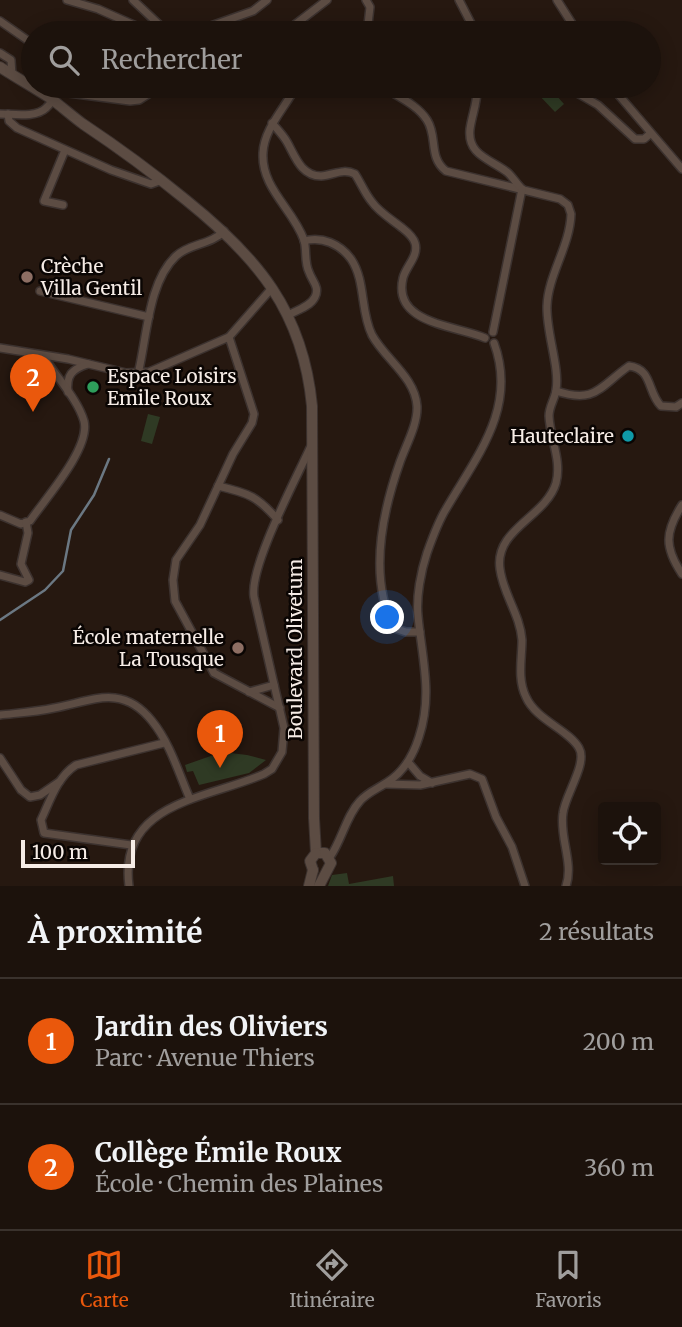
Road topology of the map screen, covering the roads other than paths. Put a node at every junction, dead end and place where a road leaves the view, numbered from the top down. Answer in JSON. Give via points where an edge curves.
{"nodes":[{"id":1,"x":66,"y":0,"type":"edge"},
{"id":2,"x":133,"y":0,"type":"edge"},
{"id":3,"x":267,"y":0,"type":"edge"},
{"id":4,"x":327,"y":0,"type":"edge"},
{"id":5,"x":366,"y":0,"type":"edge"},
{"id":6,"x":459,"y":0,"type":"edge"},
{"id":7,"x":557,"y":0,"type":"edge"},
{"id":8,"x":125,"y":21,"type":"edge"},
{"id":9,"x":155,"y":21,"type":"edge"},
{"id":10,"x":225,"y":21,"type":"edge"},
{"id":11,"x":300,"y":21,"type":"edge"},
{"id":12,"x":369,"y":21,"type":"edge"},
{"id":13,"x":470,"y":21,"type":"edge"},
{"id":14,"x":570,"y":21,"type":"edge"},
{"id":15,"x":0,"y":22,"type":"edge"},
{"id":16,"x":21,"y":36,"type":"edge"},
{"id":17,"x":0,"y":52,"type":"edge"},
{"id":18,"x":0,"y":67,"type":"edge"},
{"id":19,"x":15,"y":77,"type":"junction"},
{"id":20,"x":21,"y":81,"type":"edge"},
{"id":21,"x":49,"y":98,"type":"edge"},
{"id":22,"x":54,"y":98,"type":"edge"},
{"id":23,"x":107,"y":98,"type":"edge"},
{"id":24,"x":142,"y":98,"type":"edge"},
{"id":25,"x":290,"y":98,"type":"edge"},
{"id":26,"x":400,"y":98,"type":"edge"},
{"id":27,"x":477,"y":98,"type":"edge"},
{"id":28,"x":586,"y":98,"type":"edge"},
{"id":29,"x":621,"y":98,"type":"edge"},
{"id":30,"x":52,"y":100,"type":"junction"},
{"id":31,"x":4,"y":114,"type":"edge"},
{"id":32,"x":272,"y":123,"type":"junction"},
{"id":33,"x":650,"y":134,"type":"junction"},
{"id":34,"x":65,"y":150,"type":"junction"},
{"id":35,"x":682,"y":169,"type":"edge"},
{"id":36,"x":162,"y":180,"type":"junction"},
{"id":37,"x":522,"y":189,"type":"junction"},
{"id":38,"x":63,"y":205,"type":"dead end"},
{"id":39,"x":225,"y":232,"type":"junction"},
{"id":40,"x":304,"y":241,"type":"junction"},
{"id":41,"x":272,"y":288,"type":"junction"},
{"id":42,"x":40,"y":291,"type":"dead end"},
{"id":43,"x":288,"y":315,"type":"junction"},
{"id":44,"x":149,"y":317,"type":"junction"},
{"id":45,"x":493,"y":332,"type":"junction"},
{"id":46,"x":229,"y":337,"type":"junction"},
{"id":47,"x":485,"y":338,"type":"junction"},
{"id":48,"x":494,"y":343,"type":"junction"},
{"id":49,"x":0,"y":348,"type":"edge"},
{"id":50,"x":46,"y":356,"type":"junction"},
{"id":51,"x":68,"y":359,"type":"junction"},
{"id":52,"x":90,"y":364,"type":"junction"},
{"id":53,"x":73,"y":370,"type":"junction"},
{"id":54,"x":138,"y":374,"type":"junction"},
{"id":55,"x":58,"y":379,"type":"junction"},
{"id":56,"x":67,"y":379,"type":"junction"},
{"id":57,"x":556,"y":391,"type":"junction"},
{"id":58,"x":68,"y":393,"type":"junction"},
{"id":59,"x":682,"y":403,"type":"edge"},
{"id":60,"x":312,"y":444,"type":"junction"},
{"id":61,"x":312,"y":482,"type":"junction"},
{"id":62,"x":218,"y":486,"type":"junction"},
{"id":63,"x":292,"y":488,"type":"junction"},
{"id":64,"x":682,"y":505,"type":"edge"},
{"id":65,"x":0,"y":515,"type":"edge"},
{"id":66,"x":278,"y":520,"type":"junction"},
{"id":67,"x":26,"y":522,"type":"junction"},
{"id":68,"x":682,"y":574,"type":"edge"},
{"id":69,"x":0,"y":575,"type":"edge"},
{"id":70,"x":421,"y":632,"type":"junction"},
{"id":71,"x":274,"y":685,"type":"junction"},
{"id":72,"x":249,"y":692,"type":"junction"},
{"id":73,"x":280,"y":708,"type":"junction"},
{"id":74,"x":0,"y":715,"type":"edge"},
{"id":75,"x":164,"y":743,"type":"junction"},
{"id":76,"x":0,"y":758,"type":"edge"},
{"id":77,"x":408,"y":762,"type":"junction"},
{"id":78,"x":3,"y":767,"type":"edge"},
{"id":79,"x":59,"y":782,"type":"junction"},
{"id":80,"x":433,"y":783,"type":"junction"},
{"id":81,"x":385,"y":784,"type":"junction"},
{"id":82,"x":190,"y":799,"type":"junction"},
{"id":83,"x":131,"y":845,"type":"junction"},
{"id":84,"x":316,"y":853,"type":"junction"},
{"id":85,"x":330,"y":857,"type":"junction"},
{"id":86,"x":313,"y":870,"type":"junction"},
{"id":87,"x":328,"y":870,"type":"junction"},
{"id":88,"x":129,"y":886,"type":"edge"},
{"id":89,"x":309,"y":886,"type":"edge"},
{"id":90,"x":319,"y":886,"type":"edge"},
{"id":91,"x":525,"y":886,"type":"edge"},
{"id":92,"x":566,"y":886,"type":"edge"}],
"edges":[{"from":1,"to":8,"type":"street"},
{"from":2,"to":9,"type":"street"},
{"from":3,"to":10,"type":"street","via":[[253,11]]},
{"from":4,"to":11,"type":"street"},
{"from":5,"to":12,"type":"street"},
{"from":6,"to":13,"type":"street"},
{"from":7,"to":14,"type":"street"},
{"from":15,"to":16,"type":"street"},
{"from":17,"to":19,"type":"street","via":[[11,60]]},
{"from":18,"to":19,"type":"main road","name":"Boulevard Olivetum"},
{"from":19,"to":20,"type":"main road","name":"Boulevard Olivetum"},
{"from":21,"to":30,"type":"main road","name":"Boulevard Olivetum"},
{"from":22,"to":30,"type":"street"},
{"from":23,"to":24,"type":"street"},
{"from":25,"to":32,"type":"street"},
{"from":26,"to":37,"type":"street","via":[[427,120],[435,158],[446,171]]},
{"from":27,"to":37,"type":"street","via":[[469,132],[471,144]]},
{"from":28,"to":33,"type":"street","via":[[635,139]]},
{"from":29,"to":33,"type":"street"},
{"from":30,"to":31,"type":"street","via":[[39,113]]},
{"from":30,"to":36,"type":"main road","name":"Boulevard Olivetum"},
{"from":31,"to":34,"type":"street","via":[[12,125]]},
{"from":32,"to":40,"type":"street","via":[[264,141],[268,181]]},
{"from":32,"to":47,"type":"street","via":[[299,165],[319,176],[344,171],[355,174],[377,209],[411,235],[416,251],[402,288],[410,310]]},
{"from":33,"to":35,"type":"street"},
{"from":34,"to":36,"type":"street","via":[[146,183]]},
{"from":34,"to":38,"type":"street","via":[[44,201]]},
{"from":36,"to":39,"type":"main road","name":"Boulevard Olivetum"},
{"from":37,"to":45,"type":"street"},
{"from":37,"to":57,"type":"street","via":[[560,199],[571,214],[547,304]]},
{"from":39,"to":41,"type":"main road","name":"Boulevard Olivetum"},
{"from":39,"to":44,"type":"street","via":[[176,256],[160,279]]},
{"from":40,"to":43,"type":"street","via":[[316,293],[311,302]]},
{"from":40,"to":70,"type":"street","via":[[325,240],[351,259],[371,333],[415,397],[415,419],[387,499],[380,557],[386,612],[394,628]]},
{"from":41,"to":43,"type":"main road","name":"Boulevard Olivetum"},
{"from":41,"to":46,"type":"street"},
{"from":42,"to":44,"type":"street"},
{"from":43,"to":60,"type":"main road","name":"Boulevard Olivetum","via":[[307,374]]},
{"from":44,"to":54,"type":"street"},
{"from":45,"to":47,"type":"street"},
{"from":45,"to":48,"type":"street"},
{"from":46,"to":54,"type":"street"},
{"from":46,"to":62,"type":"street","via":[[254,414]]},
{"from":47,"to":48,"type":"street"},
{"from":48,"to":70,"type":"street","via":[[500,367],[495,424],[444,512],[426,556],[419,595]]},
{"from":49,"to":50,"type":"street"},
{"from":50,"to":51,"type":"street"},
{"from":50,"to":55,"type":"street"},
{"from":51,"to":52,"type":"street"},
{"from":51,"to":53,"type":"street"},
{"from":52,"to":53,"type":"street"},
{"from":52,"to":54,"type":"street"},
{"from":53,"to":56,"type":"street"},
{"from":55,"to":56,"type":"street"},
{"from":55,"to":58,"type":"street"},
{"from":56,"to":58,"type":"street"},
{"from":57,"to":59,"type":"street","via":[[589,396],[629,366],[646,373],[661,406]]},
{"from":57,"to":92,"type":"street","via":[[549,416],[557,449],[555,484],[550,497],[513,531],[500,556],[500,568],[519,623],[526,698],[545,721],[579,746],[581,755],[563,815]]},
{"from":58,"to":67,"type":"street","via":[[83,418],[83,440]]},
{"from":60,"to":61,"type":"main road","name":"Boulevard Olivetum"},
{"from":60,"to":63,"type":"street"},
{"from":61,"to":63,"type":"street"},
{"from":61,"to":84,"type":"main road","name":"Boulevard Olivetum"},
{"from":62,"to":66,"type":"street","via":[[248,493]]},
{"from":62,"to":72,"type":"street","via":[[200,525],[176,560],[173,590],[214,673]]},
{"from":63,"to":66,"type":"street"},
{"from":64,"to":68,"type":"street","via":[[672,523],[668,546]]},
{"from":65,"to":67,"type":"street"},
{"from":66,"to":71,"type":"street","via":[[253,590]]},
{"from":67,"to":69,"type":"street","via":[[21,564],[29,580]]},
{"from":70,"to":77,"type":"street","via":[[425,711]]},
{"from":71,"to":72,"type":"street"},
{"from":71,"to":73,"type":"street"},
{"from":72,"to":73,"type":"street"},
{"from":73,"to":82,"type":"street","via":[[285,737],[272,769],[247,782]]},
{"from":74,"to":75,"type":"street","via":[[108,696],[145,714]]},
{"from":75,"to":79,"type":"street","via":[[76,765]]},
{"from":75,"to":82,"type":"street"},
{"from":76,"to":78,"type":"street"},
{"from":77,"to":80,"type":"street","via":[[419,776]]},
{"from":77,"to":81,"type":"street"},
{"from":78,"to":79,"type":"street","via":[[30,797]]},
{"from":79,"to":83,"type":"street","via":[[41,820],[44,833]]},
{"from":80,"to":81,"type":"street"},
{"from":80,"to":91,"type":"street","via":[[470,774],[482,779]]},
{"from":81,"to":85,"type":"street","via":[[359,802]]},
{"from":82,"to":83,"type":"street","via":[[148,823]]},
{"from":83,"to":88,"type":"street"},
{"from":84,"to":85,"type":"main road"},
{"from":84,"to":86,"type":"main road","via":[[310,861]]},
{"from":85,"to":87,"type":"main road"},
{"from":86,"to":87,"type":"main road"},
{"from":86,"to":89,"type":"main road"},
{"from":87,"to":90,"type":"main road"}]}
